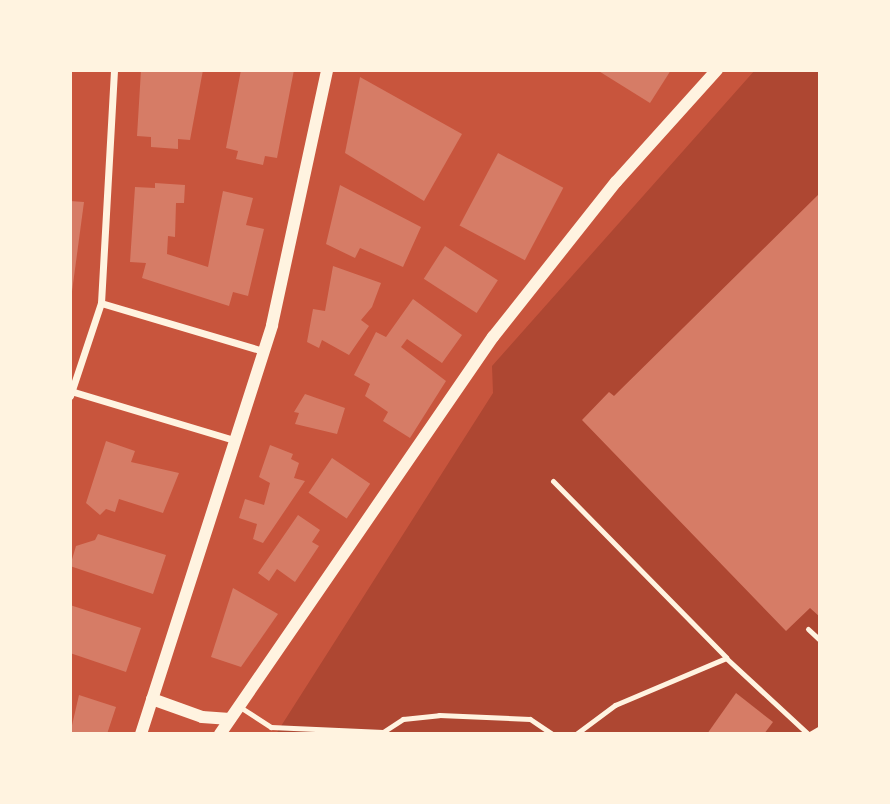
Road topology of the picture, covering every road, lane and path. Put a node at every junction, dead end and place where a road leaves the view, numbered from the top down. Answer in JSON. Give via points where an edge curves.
{"nodes":[{"id":1,"x":114,"y":70,"type":"edge"},
{"id":2,"x":327,"y":70,"type":"edge"},
{"id":3,"x":717,"y":70,"type":"edge"},
{"id":4,"x":101,"y":303,"type":"junction"},
{"id":5,"x":263,"y":351,"type":"junction"},
{"id":6,"x":72,"y":394,"type":"edge"},
{"id":7,"x":234,"y":440,"type":"junction"},
{"id":8,"x":554,"y":481,"type":"dead end"},
{"id":9,"x":808,"y":629,"type":"dead end"},
{"id":10,"x":820,"y":640,"type":"edge"},
{"id":11,"x":731,"y":662,"type":"junction"},
{"id":12,"x":152,"y":699,"type":"junction"},
{"id":13,"x":240,"y":707,"type":"junction"},
{"id":14,"x":230,"y":719,"type":"junction"},
{"id":15,"x":820,"y":728,"type":"edge"},
{"id":16,"x":141,"y":734,"type":"edge"},
{"id":17,"x":220,"y":734,"type":"edge"},
{"id":18,"x":552,"y":734,"type":"edge"},
{"id":19,"x":576,"y":734,"type":"edge"},
{"id":20,"x":809,"y":734,"type":"edge"}],
"edges":[{"from":1,"to":4,"type":"street"},
{"from":2,"to":5,"type":"street","via":[[277,306]]},
{"from":3,"to":13,"type":"street","via":[[616,182],[524,297]]},
{"from":4,"to":5,"type":"street"},
{"from":4,"to":6,"type":"street"},
{"from":5,"to":7,"type":"street"},
{"from":6,"to":7,"type":"street"},
{"from":7,"to":12,"type":"street"},
{"from":8,"to":11,"type":"lane"},
{"from":9,"to":10,"type":"lane"},
{"from":11,"to":19,"type":"lane","via":[[726,657],[698,667],[615,705]]},
{"from":11,"to":20,"type":"lane"},
{"from":12,"to":14,"type":"street","via":[[202,717]]},
{"from":12,"to":16,"type":"street"},
{"from":13,"to":14,"type":"street"},
{"from":13,"to":18,"type":"lane","via":[[271,727],[383,732],[402,719],[439,715],[530,719]]},
{"from":14,"to":17,"type":"street"},
{"from":15,"to":20,"type":"lane"}]}
